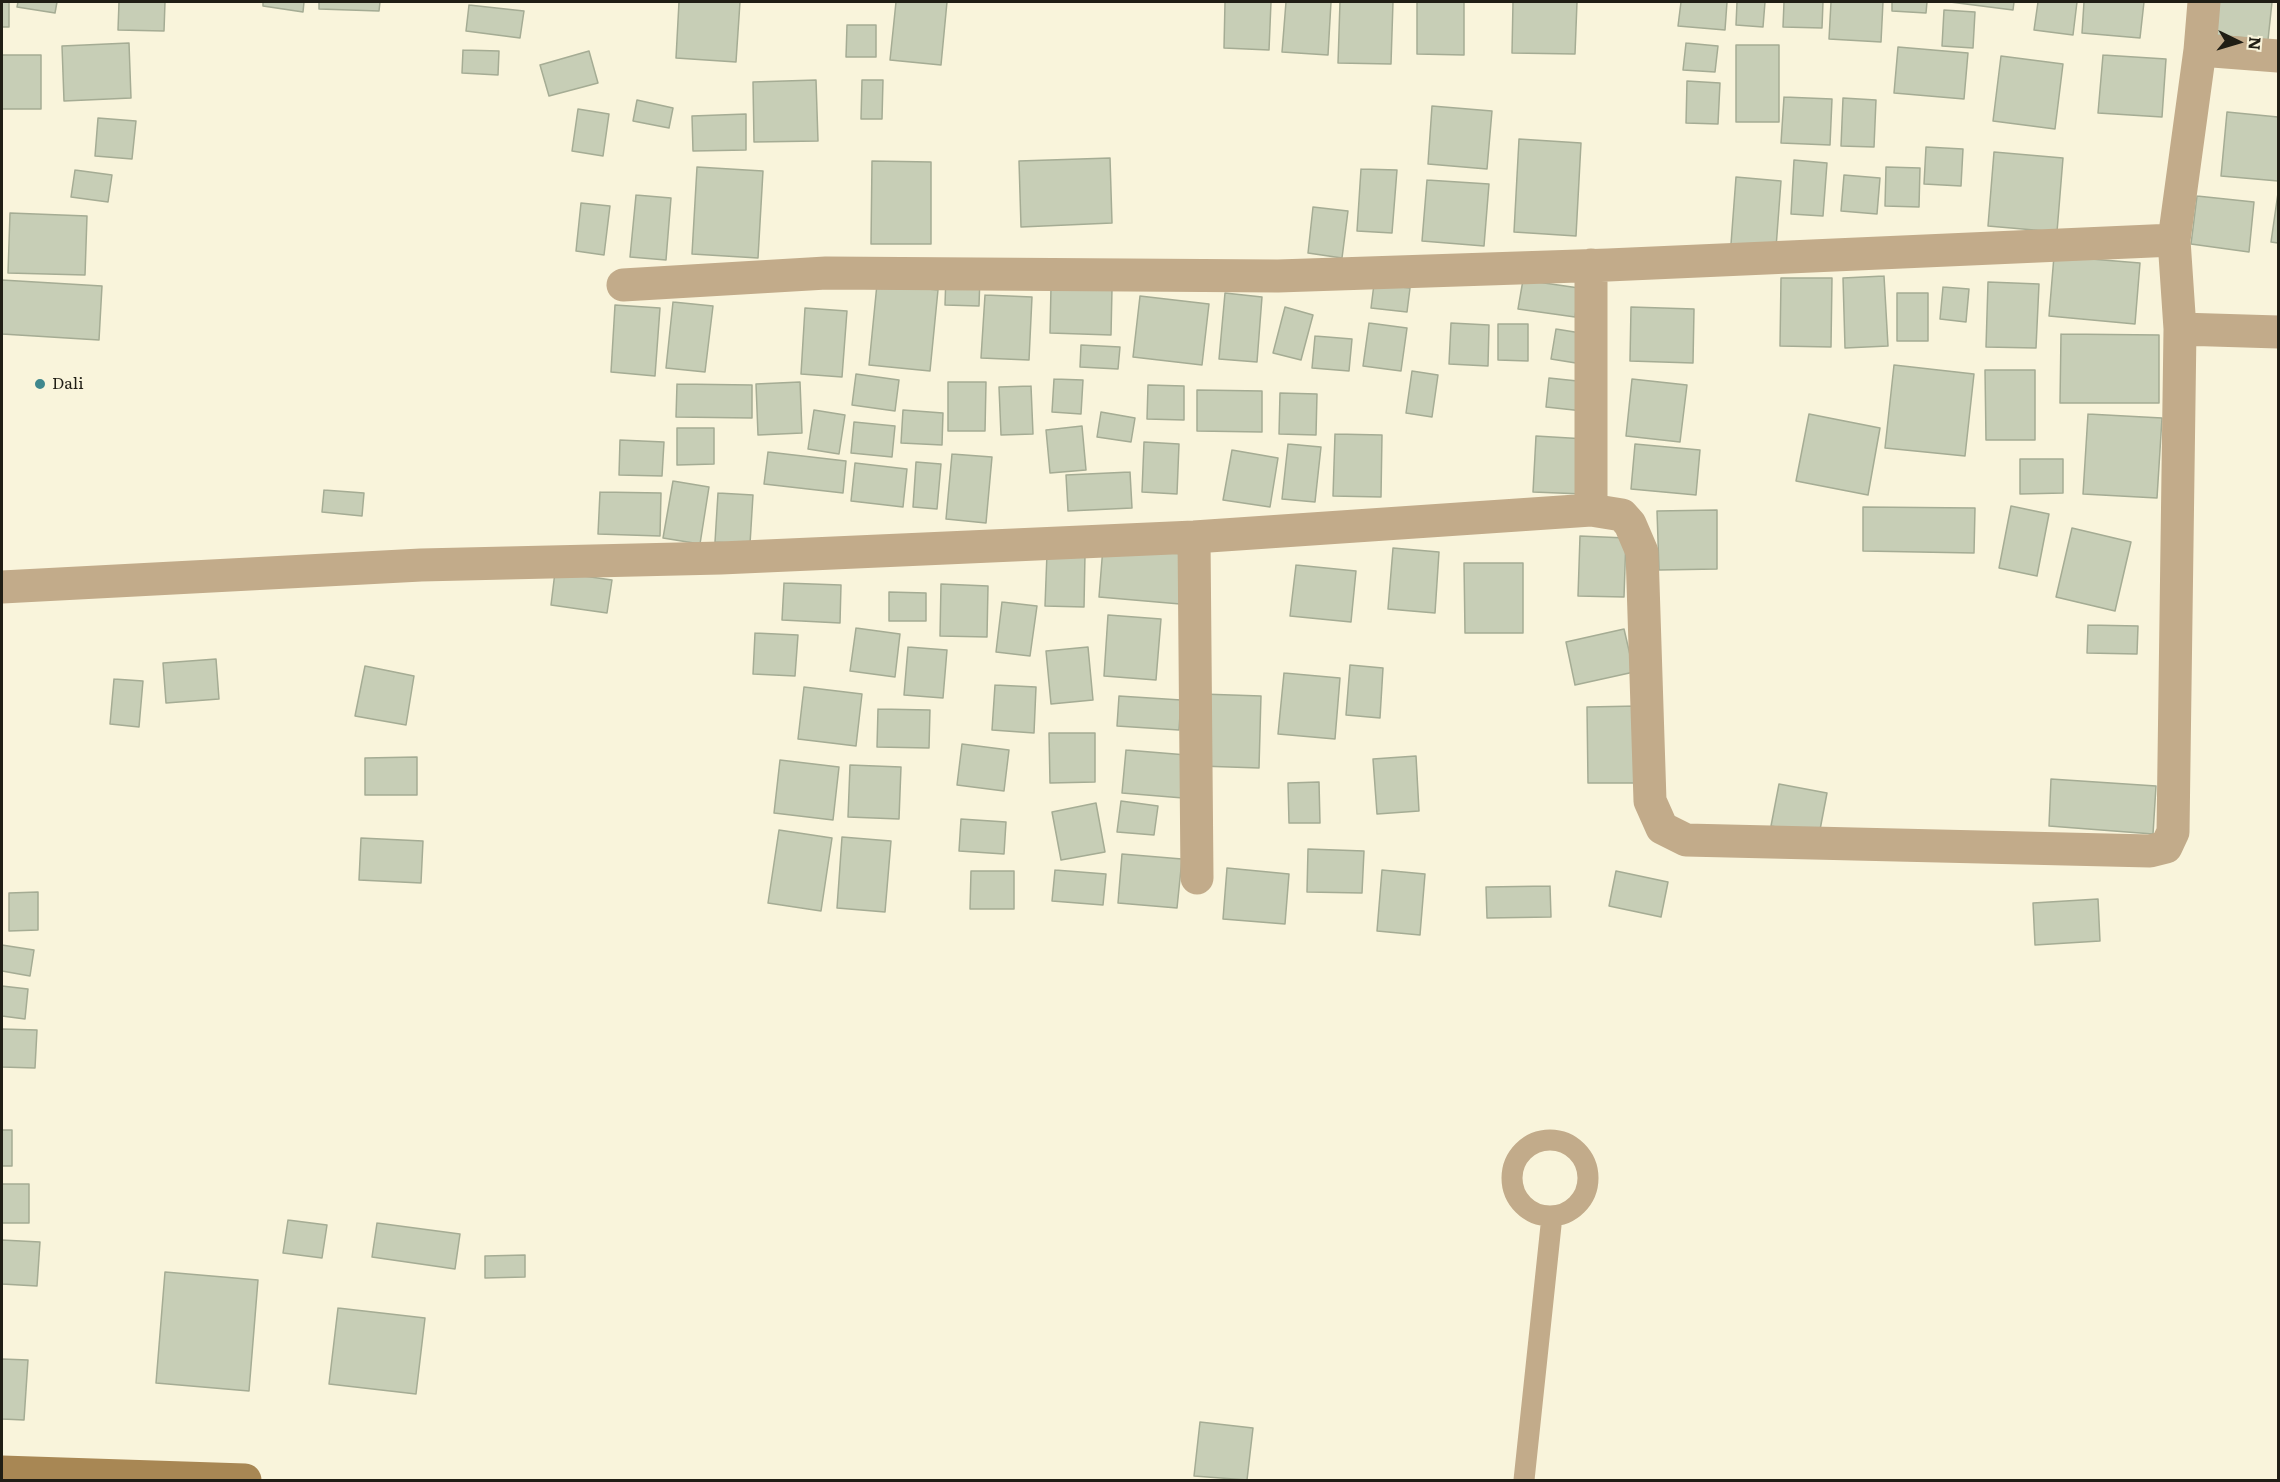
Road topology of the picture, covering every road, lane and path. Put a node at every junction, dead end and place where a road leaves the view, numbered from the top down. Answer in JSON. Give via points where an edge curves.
{"nodes":[{"id":1,"x":2204,"y":2,"type":"edge"},
{"id":2,"x":2199,"y":50,"type":"junction"},
{"id":3,"x":2278,"y":56,"type":"edge"},
{"id":4,"x":2174,"y":240,"type":"junction"},
{"id":5,"x":1592,"y":265,"type":"junction"},
{"id":6,"x":623,"y":285,"type":"dead end"},
{"id":7,"x":2180,"y":329,"type":"junction"},
{"id":8,"x":2278,"y":332,"type":"edge"},
{"id":9,"x":1591,"y":510,"type":"junction"},
{"id":10,"x":1194,"y":537,"type":"junction"},
{"id":11,"x":2,"y":587,"type":"edge"},
{"id":12,"x":1197,"y":878,"type":"dead end"},
{"id":13,"x":1552,"y":1216,"type":"dead end"},
{"id":14,"x":2,"y":1472,"type":"edge"},
{"id":15,"x":245,"y":1480,"type":"edge"},
{"id":16,"x":1524,"y":1480,"type":"edge"}],
"edges":[{"from":1,"to":2,"type":"street"},
{"from":2,"to":3,"type":"street"},
{"from":2,"to":4,"type":"street"},
{"from":4,"to":5,"type":"street"},
{"from":4,"to":7,"type":"street"},
{"from":5,"to":6,"type":"street","via":[[1278,276],[826,273]]},
{"from":5,"to":9,"type":"street"},
{"from":7,"to":8,"type":"street"},
{"from":7,"to":9,"type":"street","via":[[2173,832],[2166,847],[2150,851],[1686,840],[1662,828],[1650,801],[1642,552],[1622,515]]},
{"from":9,"to":10,"type":"street"},
{"from":10,"to":11,"type":"street","via":[[721,558],[421,565]]},
{"from":10,"to":12,"type":"street"},
{"from":13,"to":16,"type":"lane"},
{"from":14,"to":15,"type":"street"}]}
